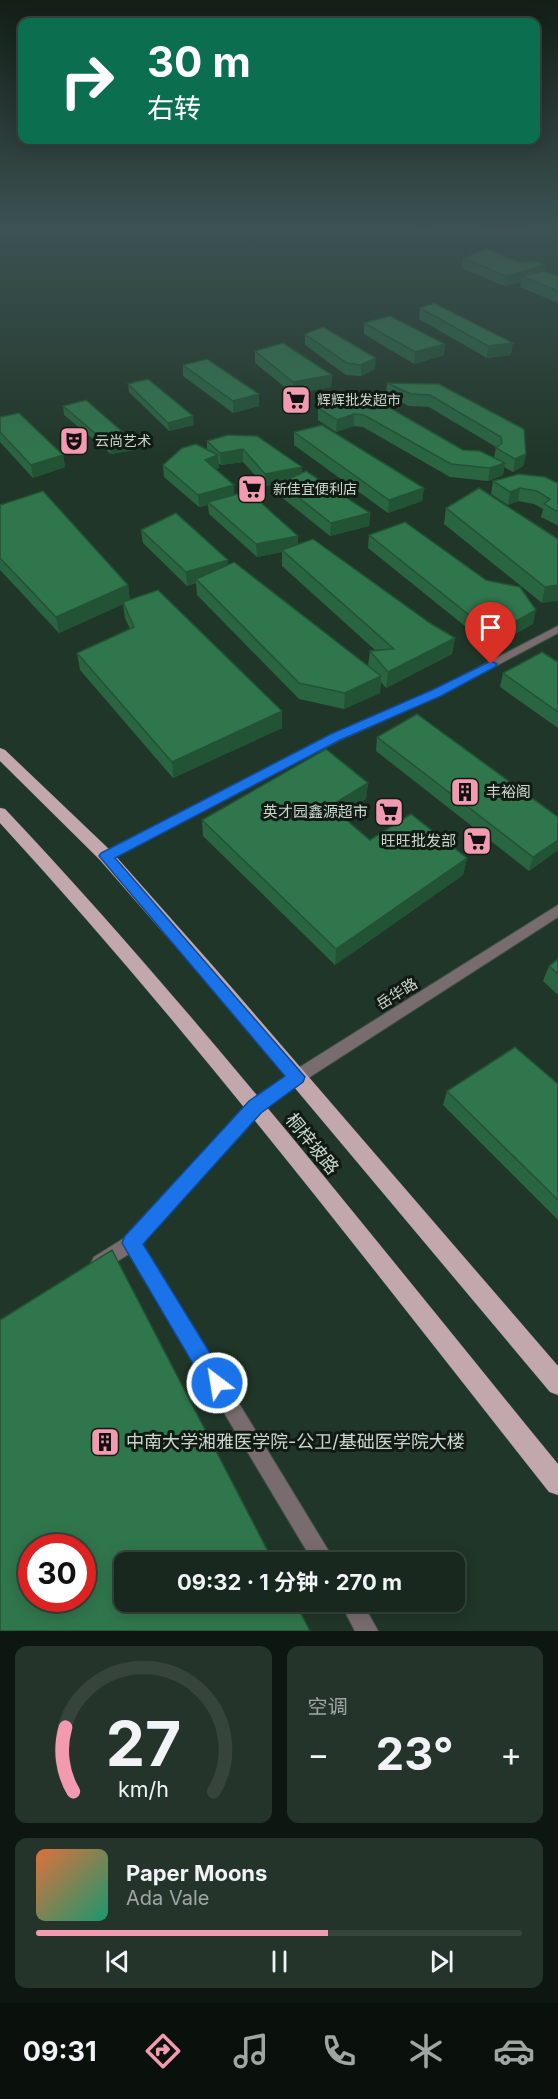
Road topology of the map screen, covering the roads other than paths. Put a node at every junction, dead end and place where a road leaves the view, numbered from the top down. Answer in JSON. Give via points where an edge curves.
{"nodes":[{"id":1,"x":558,"y":629,"type":"edge"},
{"id":2,"x":0,"y":753,"type":"edge"},
{"id":3,"x":0,"y":813,"type":"edge"},
{"id":4,"x":106,"y":856,"type":"junction"},
{"id":5,"x":558,"y":910,"type":"edge"},
{"id":6,"x":297,"y":1077,"type":"junction"},
{"id":7,"x":255,"y":1107,"type":"junction"},
{"id":8,"x":132,"y":1243,"type":"junction"},
{"id":9,"x":81,"y":1275,"type":"edge"},
{"id":10,"x":558,"y":1384,"type":"edge"},
{"id":11,"x":558,"y":1483,"type":"edge"},
{"id":12,"x":319,"y":1552,"type":"edge"},
{"id":13,"x":356,"y":1612,"type":"edge"},
{"id":14,"x":367,"y":1631,"type":"edge"}],
"edges":[{"from":1,"to":4,"type":"street","via":[[437,693],[336,737]]},
{"from":2,"to":4,"type":"main road","name":"桐梓坡路"},
{"from":3,"to":7,"type":"main road","name":"桐梓坡路","via":[[91,911]]},
{"from":4,"to":6,"type":"main road","name":"桐梓坡路"},
{"from":5,"to":6,"type":"street","name":"岳华路"},
{"from":6,"to":7,"type":"street","name":"岳华路"},
{"from":6,"to":10,"type":"main road","name":"桐梓坡路"},
{"from":7,"to":8,"type":"street","name":"岳华路"},
{"from":7,"to":11,"type":"main road","name":"桐梓坡路"},
{"from":8,"to":9,"type":"street","name":"岳华路"},
{"from":8,"to":12,"type":"street"},
{"from":13,"to":14,"type":"street"}]}
